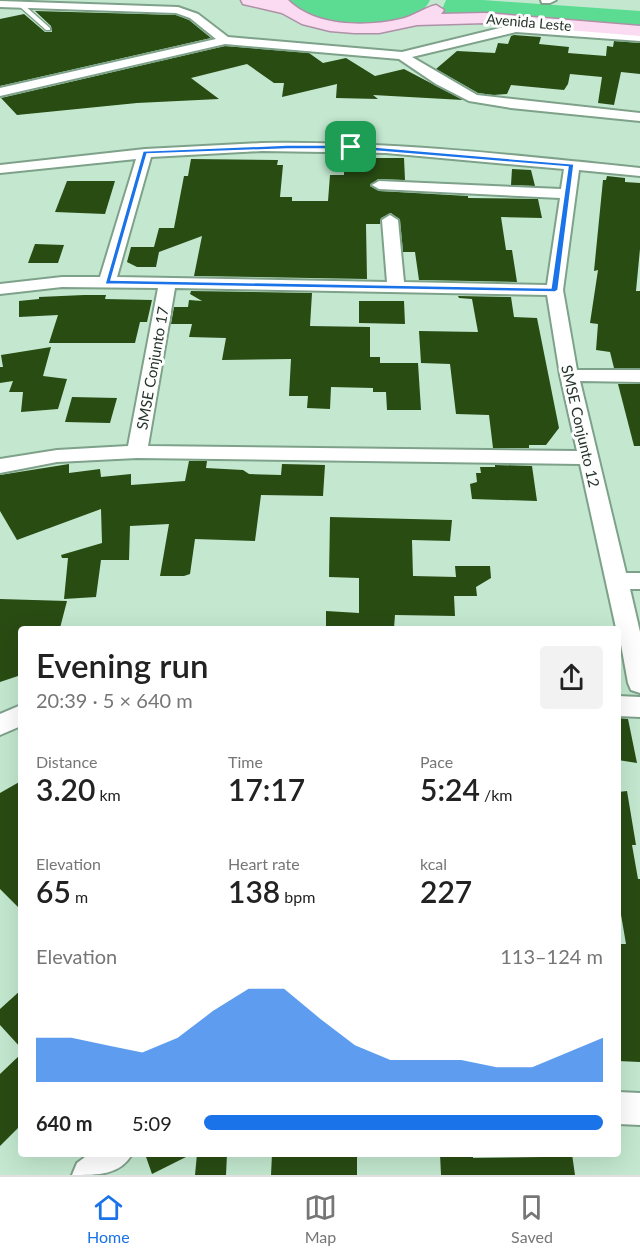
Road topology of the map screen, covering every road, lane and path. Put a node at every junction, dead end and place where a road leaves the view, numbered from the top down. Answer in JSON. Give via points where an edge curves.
{"nodes":[{"id":1,"x":249,"y":0,"type":"edge"},
{"id":2,"x":442,"y":0,"type":"edge"},
{"id":3,"x":543,"y":0,"type":"edge"},
{"id":4,"x":26,"y":3,"type":"edge"},
{"id":5,"x":569,"y":3,"type":"dead end"},
{"id":6,"x":0,"y":4,"type":"edge"},
{"id":7,"x":281,"y":4,"type":"edge"},
{"id":8,"x":418,"y":20,"type":"junction"},
{"id":9,"x":48,"y":29,"type":"dead end"},
{"id":10,"x":640,"y":31,"type":"edge"},
{"id":11,"x":640,"y":37,"type":"edge"},
{"id":12,"x":225,"y":40,"type":"junction"},
{"id":13,"x":402,"y":56,"type":"junction"},
{"id":14,"x":0,"y":92,"type":"edge"},
{"id":15,"x":640,"y":117,"type":"edge"},
{"id":16,"x":145,"y":153,"type":"junction"},
{"id":17,"x":572,"y":166,"type":"junction"},
{"id":18,"x":0,"y":169,"type":"edge"},
{"id":19,"x":640,"y":172,"type":"edge"},
{"id":20,"x":379,"y":185,"type":"dead end"},
{"id":21,"x":569,"y":194,"type":"junction"},
{"id":22,"x":390,"y":220,"type":"dead end"},
{"id":23,"x":107,"y":282,"type":"junction"},
{"id":24,"x":167,"y":284,"type":"junction"},
{"id":25,"x":396,"y":288,"type":"junction"},
{"id":26,"x":0,"y":289,"type":"edge"},
{"id":27,"x":555,"y":290,"type":"junction"},
{"id":28,"x":569,"y":375,"type":"junction"},
{"id":29,"x":640,"y":376,"type":"edge"},
{"id":30,"x":137,"y":452,"type":"junction"},
{"id":31,"x":588,"y":458,"type":"junction"},
{"id":32,"x":0,"y":465,"type":"edge"},
{"id":33,"x":617,"y":581,"type":"junction"},
{"id":34,"x":640,"y":581,"type":"edge"},
{"id":35,"x":640,"y":683,"type":"edge"},
{"id":36,"x":621,"y":706,"type":"edge"},
{"id":37,"x":640,"y":706,"type":"edge"},
{"id":38,"x":18,"y":716,"type":"edge"},
{"id":39,"x":0,"y":725,"type":"edge"},
{"id":40,"x":621,"y":1108,"type":"edge"},
{"id":41,"x":640,"y":1109,"type":"edge"},
{"id":42,"x":111,"y":1157,"type":"edge"},
{"id":43,"x":89,"y":1175,"type":"edge"}],
"edges":[{"from":1,"to":7,"type":"main road"},
{"from":2,"to":8,"type":"main road","via":[[434,12]]},
{"from":3,"to":5,"type":"main road","name":"Avenida Leste"},
{"from":4,"to":6,"type":"street"},
{"from":4,"to":9,"type":"lane"},
{"from":4,"to":12,"type":"street","via":[[178,10],[194,16]]},
{"from":7,"to":8,"type":"main road","name":"Avenida Leste","via":[[297,17],[343,27],[396,26]]},
{"from":8,"to":10,"type":"main road","name":"Avenida Leste","via":[[485,18]]},
{"from":11,"to":13,"type":"street","via":[[516,28]]},
{"from":12,"to":13,"type":"street"},
{"from":12,"to":14,"type":"street"},
{"from":13,"to":15,"type":"street","via":[[474,98]]},
{"from":16,"to":17,"type":"street","via":[[351,147]]},
{"from":16,"to":18,"type":"street"},
{"from":16,"to":23,"type":"street"},
{"from":17,"to":19,"type":"street"},
{"from":17,"to":21,"type":"street","name":"SMSE Conjunto 12"},
{"from":20,"to":21,"type":"street"},
{"from":21,"to":27,"type":"street","name":"SMSE Conjunto 12"},
{"from":22,"to":25,"type":"street"},
{"from":23,"to":24,"type":"street"},
{"from":23,"to":26,"type":"street"},
{"from":24,"to":25,"type":"street"},
{"from":24,"to":30,"type":"street","name":"SMSE Conjunto 17"},
{"from":25,"to":27,"type":"street"},
{"from":27,"to":28,"type":"street","name":"SMSE Conjunto 12"},
{"from":28,"to":29,"type":"street"},
{"from":28,"to":31,"type":"street","name":"SMSE Conjunto 12"},
{"from":30,"to":31,"type":"street"},
{"from":30,"to":32,"type":"street","via":[[57,456]]},
{"from":31,"to":33,"type":"street","name":"SMSE Conjunto 12"},
{"from":33,"to":34,"type":"street"},
{"from":33,"to":35,"type":"street","name":"SMSE Conjunto 12"},
{"from":36,"to":37,"type":"street"},
{"from":38,"to":39,"type":"street"},
{"from":40,"to":41,"type":"street"},
{"from":42,"to":43,"type":"street"}]}
